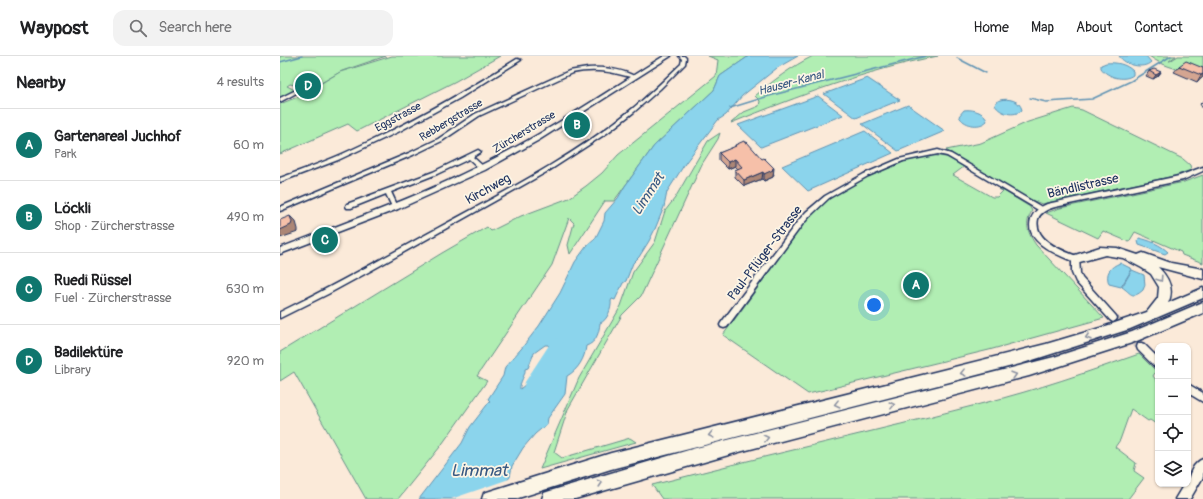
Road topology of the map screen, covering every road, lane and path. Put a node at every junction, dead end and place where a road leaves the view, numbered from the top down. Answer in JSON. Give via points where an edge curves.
{"nodes":[{"id":1,"x":668,"y":56,"type":"edge"},
{"id":2,"x":681,"y":56,"type":"edge"},
{"id":3,"x":519,"y":60,"type":"dead end"},
{"id":4,"x":635,"y":76,"type":"junction"},
{"id":5,"x":298,"y":91,"type":"dead end"},
{"id":6,"x":280,"y":100,"type":"edge"},
{"id":7,"x":478,"y":152,"type":"dead end"},
{"id":8,"x":469,"y":156,"type":"junction"},
{"id":9,"x":482,"y":168,"type":"junction"},
{"id":10,"x":1203,"y":170,"type":"edge"},
{"id":11,"x":280,"y":180,"type":"edge"},
{"id":12,"x":388,"y":192,"type":"junction"},
{"id":13,"x":349,"y":206,"type":"dead end"},
{"id":14,"x":396,"y":207,"type":"junction"},
{"id":15,"x":280,"y":209,"type":"edge"},
{"id":16,"x":1042,"y":209,"type":"junction"},
{"id":17,"x":280,"y":251,"type":"edge"},
{"id":18,"x":1076,"y":259,"type":"junction"},
{"id":19,"x":1203,"y":274,"type":"edge"},
{"id":20,"x":1203,"y":293,"type":"edge"},
{"id":21,"x":1203,"y":307,"type":"edge"},
{"id":22,"x":1203,"y":313,"type":"edge"},
{"id":23,"x":280,"y":315,"type":"edge"},
{"id":24,"x":1151,"y":316,"type":"junction"},
{"id":25,"x":1113,"y":318,"type":"tunnel mouth"},
{"id":26,"x":724,"y":325,"type":"dead end"},
{"id":27,"x":1142,"y":340,"type":"junction"},
{"id":28,"x":1155,"y":360,"type":"edge"},
{"id":29,"x":1191,"y":390,"type":"edge"},
{"id":30,"x":1203,"y":398,"type":"edge"},
{"id":31,"x":1203,"y":465,"type":"edge"},
{"id":32,"x":490,"y":499,"type":"edge"},
{"id":33,"x":550,"y":499,"type":"edge"},
{"id":34,"x":1182,"y":499,"type":"edge"}],
"edges":[{"from":1,"to":4,"type":"main road","name":"Zürcherstrasse"},
{"from":2,"to":23,"type":"street","name":"Kirchweg","via":[[684,59],[683,64],[648,97],[609,129],[558,164],[364,272]]},
{"from":3,"to":11,"type":"street","name":"Eggstrasse","via":[[373,142]]},
{"from":4,"to":9,"type":"main road","name":"Zürcherstrasse","via":[[537,138]]},
{"from":4,"to":15,"type":"street","name":"Rebbergstrasse","via":[[597,68],[571,72],[477,115],[440,140],[411,154]]},
{"from":5,"to":6,"type":"street"},
{"from":7,"to":8,"type":"street","name":"Zürcherstrasse"},
{"from":8,"to":9,"type":"street","name":"Zürcherstrasse"},
{"from":8,"to":12,"type":"street","name":"Zürcherstrasse"},
{"from":9,"to":14,"type":"main road","name":"Zürcherstrasse"},
{"from":10,"to":16,"type":"street","name":"Bändlistrasse","via":[[1181,178],[1064,202]]},
{"from":12,"to":13,"type":"street","name":"Zürcherstrasse"},
{"from":12,"to":14,"type":"street"},
{"from":14,"to":17,"type":"main road","name":"Zürcherstrasse"},
{"from":16,"to":18,"type":"street","name":"Bändlistrasse","via":[[1034,222],[1039,237],[1048,245]]},
{"from":16,"to":26,"type":"street","name":"Paul-Pflüger-Strasse","via":[[949,155],[938,152],[901,160],[843,187],[808,214]]},
{"from":18,"to":19,"type":"highway","via":[[1090,248],[1115,247],[1170,267]]},
{"from":18,"to":24,"type":"highway","one_way":true,"via":[[1097,252],[1111,251],[1126,254],[1144,263],[1158,276],[1165,290],[1163,301]]},
{"from":18,"to":25,"type":"street","via":[[1075,268],[1079,280]]},
{"from":20,"to":24,"type":"highway"},
{"from":21,"to":27,"type":"highway"},
{"from":22,"to":27,"type":"highway"},
{"from":24,"to":32,"type":"highway","one_way":true,"via":[[1055,348],[611,461]]},
{"from":27,"to":28,"type":"street"},
{"from":33,"to":27,"type":"highway","one_way":true,"via":[[679,460]]},
{"from":29,"to":30,"type":"street"},
{"from":31,"to":34,"type":"main road"}]}
